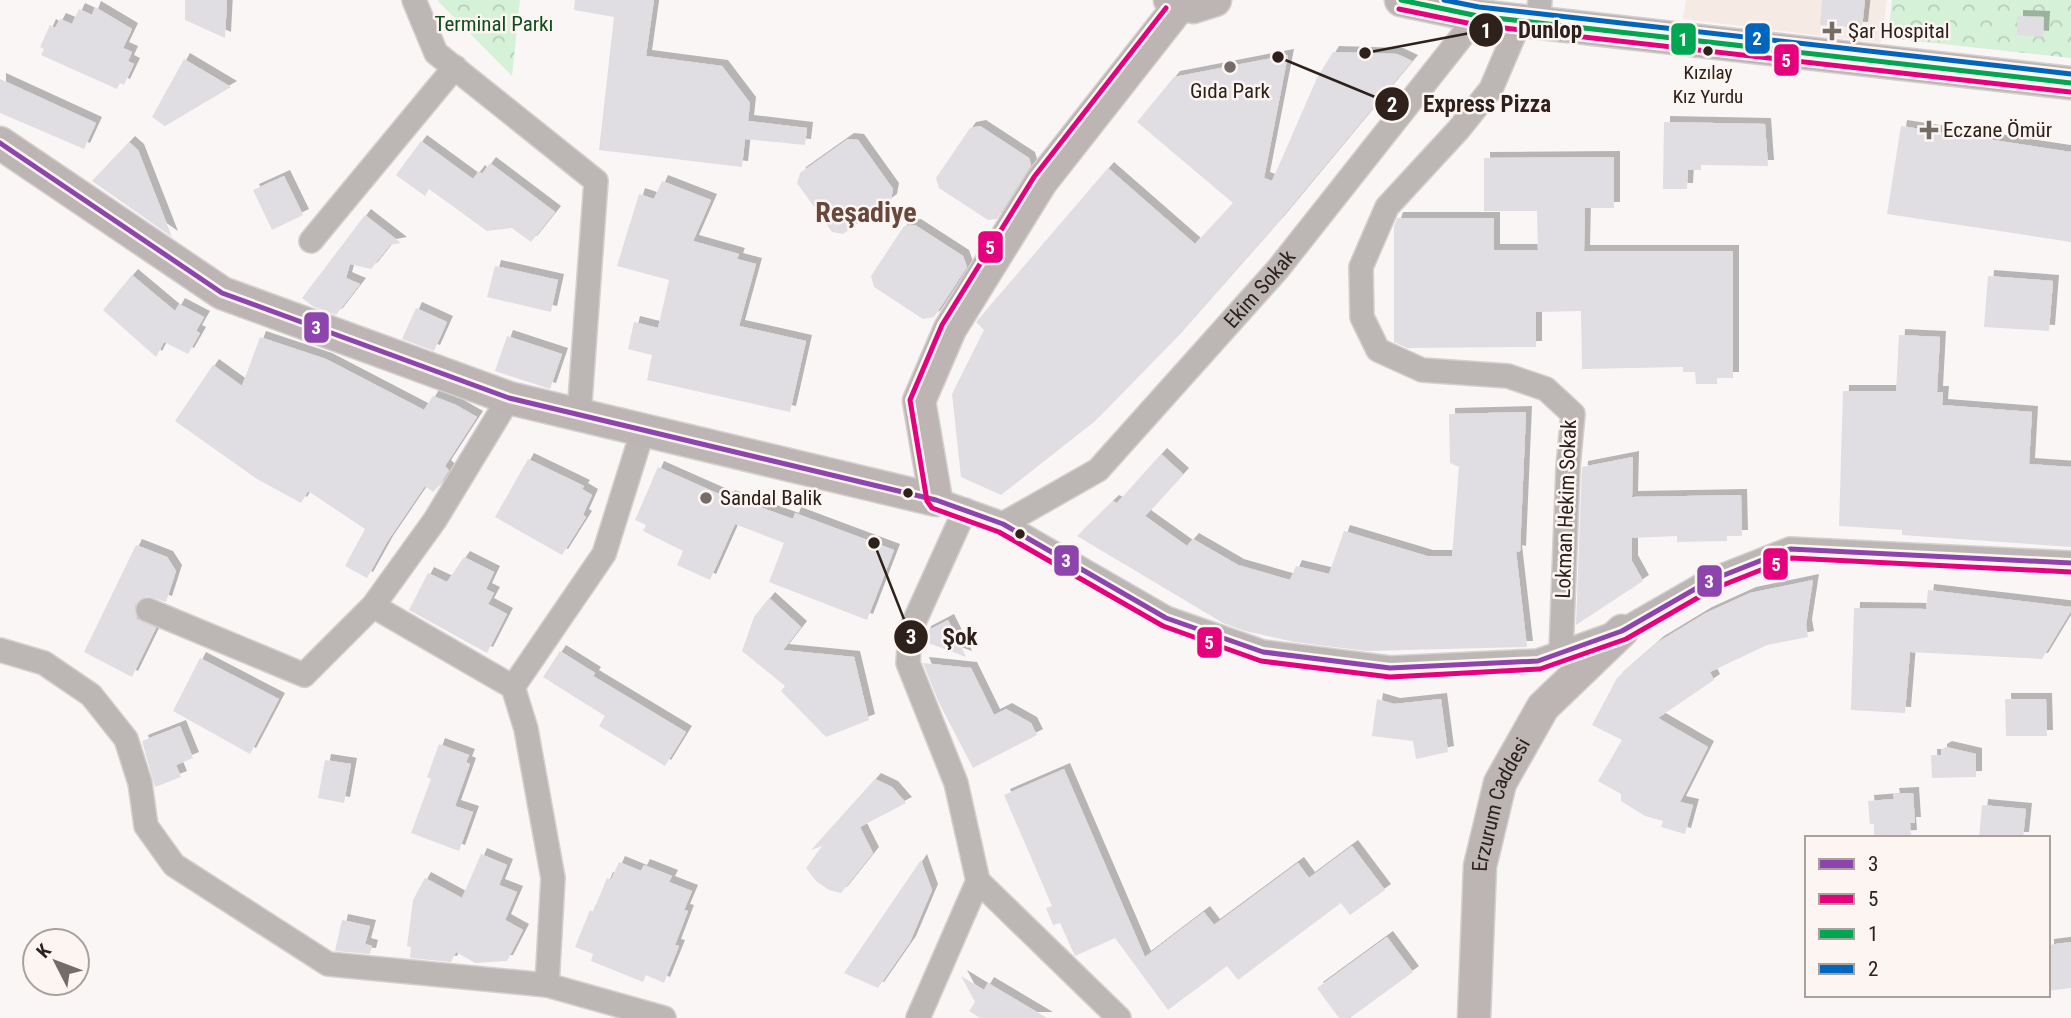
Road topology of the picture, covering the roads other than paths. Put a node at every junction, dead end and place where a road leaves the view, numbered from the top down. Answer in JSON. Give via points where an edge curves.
{"nodes":[{"id":1,"x":414,"y":0,"type":"edge"},
{"id":2,"x":1214,"y":0,"type":"edge"},
{"id":3,"x":1401,"y":0,"type":"edge"},
{"id":4,"x":1175,"y":3,"type":"edge"},
{"id":5,"x":1533,"y":15,"type":"edge"},
{"id":6,"x":1478,"y":16,"type":"junction"},
{"id":7,"x":455,"y":67,"type":"junction"},
{"id":8,"x":2071,"y":83,"type":"edge"},
{"id":9,"x":0,"y":143,"type":"edge"},
{"id":10,"x":311,"y":241,"type":"dead end"},
{"id":11,"x":509,"y":398,"type":"junction"},
{"id":12,"x":579,"y":415,"type":"junction"},
{"id":13,"x":643,"y":430,"type":"junction"},
{"id":14,"x":936,"y":500,"type":"junction"},
{"id":15,"x":965,"y":510,"type":"junction"},
{"id":16,"x":1003,"y":524,"type":"junction"},
{"id":17,"x":2071,"y":563,"type":"edge"},
{"id":18,"x":373,"y":606,"type":"junction"},
{"id":19,"x":148,"y":610,"type":"dead end"},
{"id":20,"x":1622,"y":631,"type":"junction"},
{"id":21,"x":0,"y":650,"type":"edge"},
{"id":22,"x":1561,"y":652,"type":"junction"},
{"id":23,"x":513,"y":687,"type":"junction"},
{"id":24,"x":978,"y":881,"type":"junction"},
{"id":25,"x":547,"y":985,"type":"junction"},
{"id":26,"x":664,"y":1018,"type":"edge"},
{"id":27,"x":918,"y":1018,"type":"edge"},
{"id":28,"x":1119,"y":1018,"type":"edge"},
{"id":29,"x":1474,"y":1018,"type":"edge"}],
"edges":[{"from":1,"to":7,"type":"street","via":[[436,53]]},
{"from":2,"to":4,"type":"street","via":[[1193,7]]},
{"from":3,"to":6,"type":"street"},
{"from":4,"to":14,"type":"street","via":[[1041,182],[950,330],[919,401]]},
{"from":5,"to":6,"type":"street"},
{"from":5,"to":8,"type":"street"},
{"from":5,"to":22,"type":"street","name":"Lokman Hekim Sokak","via":[[1491,89],[1387,207],[1361,267],[1362,317],[1378,350],[1422,370],[1508,376],[1546,389],[1573,414]]},
{"from":6,"to":16,"type":"street","name":"Ekim Sokak","via":[[1278,269],[1098,470]]},
{"from":7,"to":10,"type":"street"},
{"from":7,"to":12,"type":"street","via":[[596,181]]},
{"from":9,"to":11,"type":"street","via":[[222,293]]},
{"from":11,"to":12,"type":"street"},
{"from":11,"to":18,"type":"street","via":[[435,520]]},
{"from":12,"to":13,"type":"street"},
{"from":13,"to":14,"type":"street"},
{"from":13,"to":23,"type":"street","via":[[604,554]]},
{"from":14,"to":15,"type":"street"},
{"from":15,"to":16,"type":"street"},
{"from":15,"to":24,"type":"street","via":[[910,631],[908,663],[956,783]]},
{"from":16,"to":22,"type":"street","via":[[1166,618],[1263,652],[1390,668],[1538,661]]},
{"from":17,"to":20,"type":"street","via":[[1790,549],[1709,581]]},
{"from":18,"to":19,"type":"street","via":[[304,675]]},
{"from":18,"to":23,"type":"street"},
{"from":20,"to":22,"type":"street"},
{"from":20,"to":29,"type":"street","name":"Erzurum Caddesi","via":[[1542,707],[1500,783],[1480,866]]},
{"from":21,"to":25,"type":"street","via":[[44,663],[92,695],[126,739],[140,783],[146,826],[174,865],[328,964]]},
{"from":23,"to":25,"type":"street","via":[[526,729],[553,878]]},
{"from":24,"to":27,"type":"street"},
{"from":24,"to":28,"type":"street"},
{"from":25,"to":26,"type":"street"}]}
